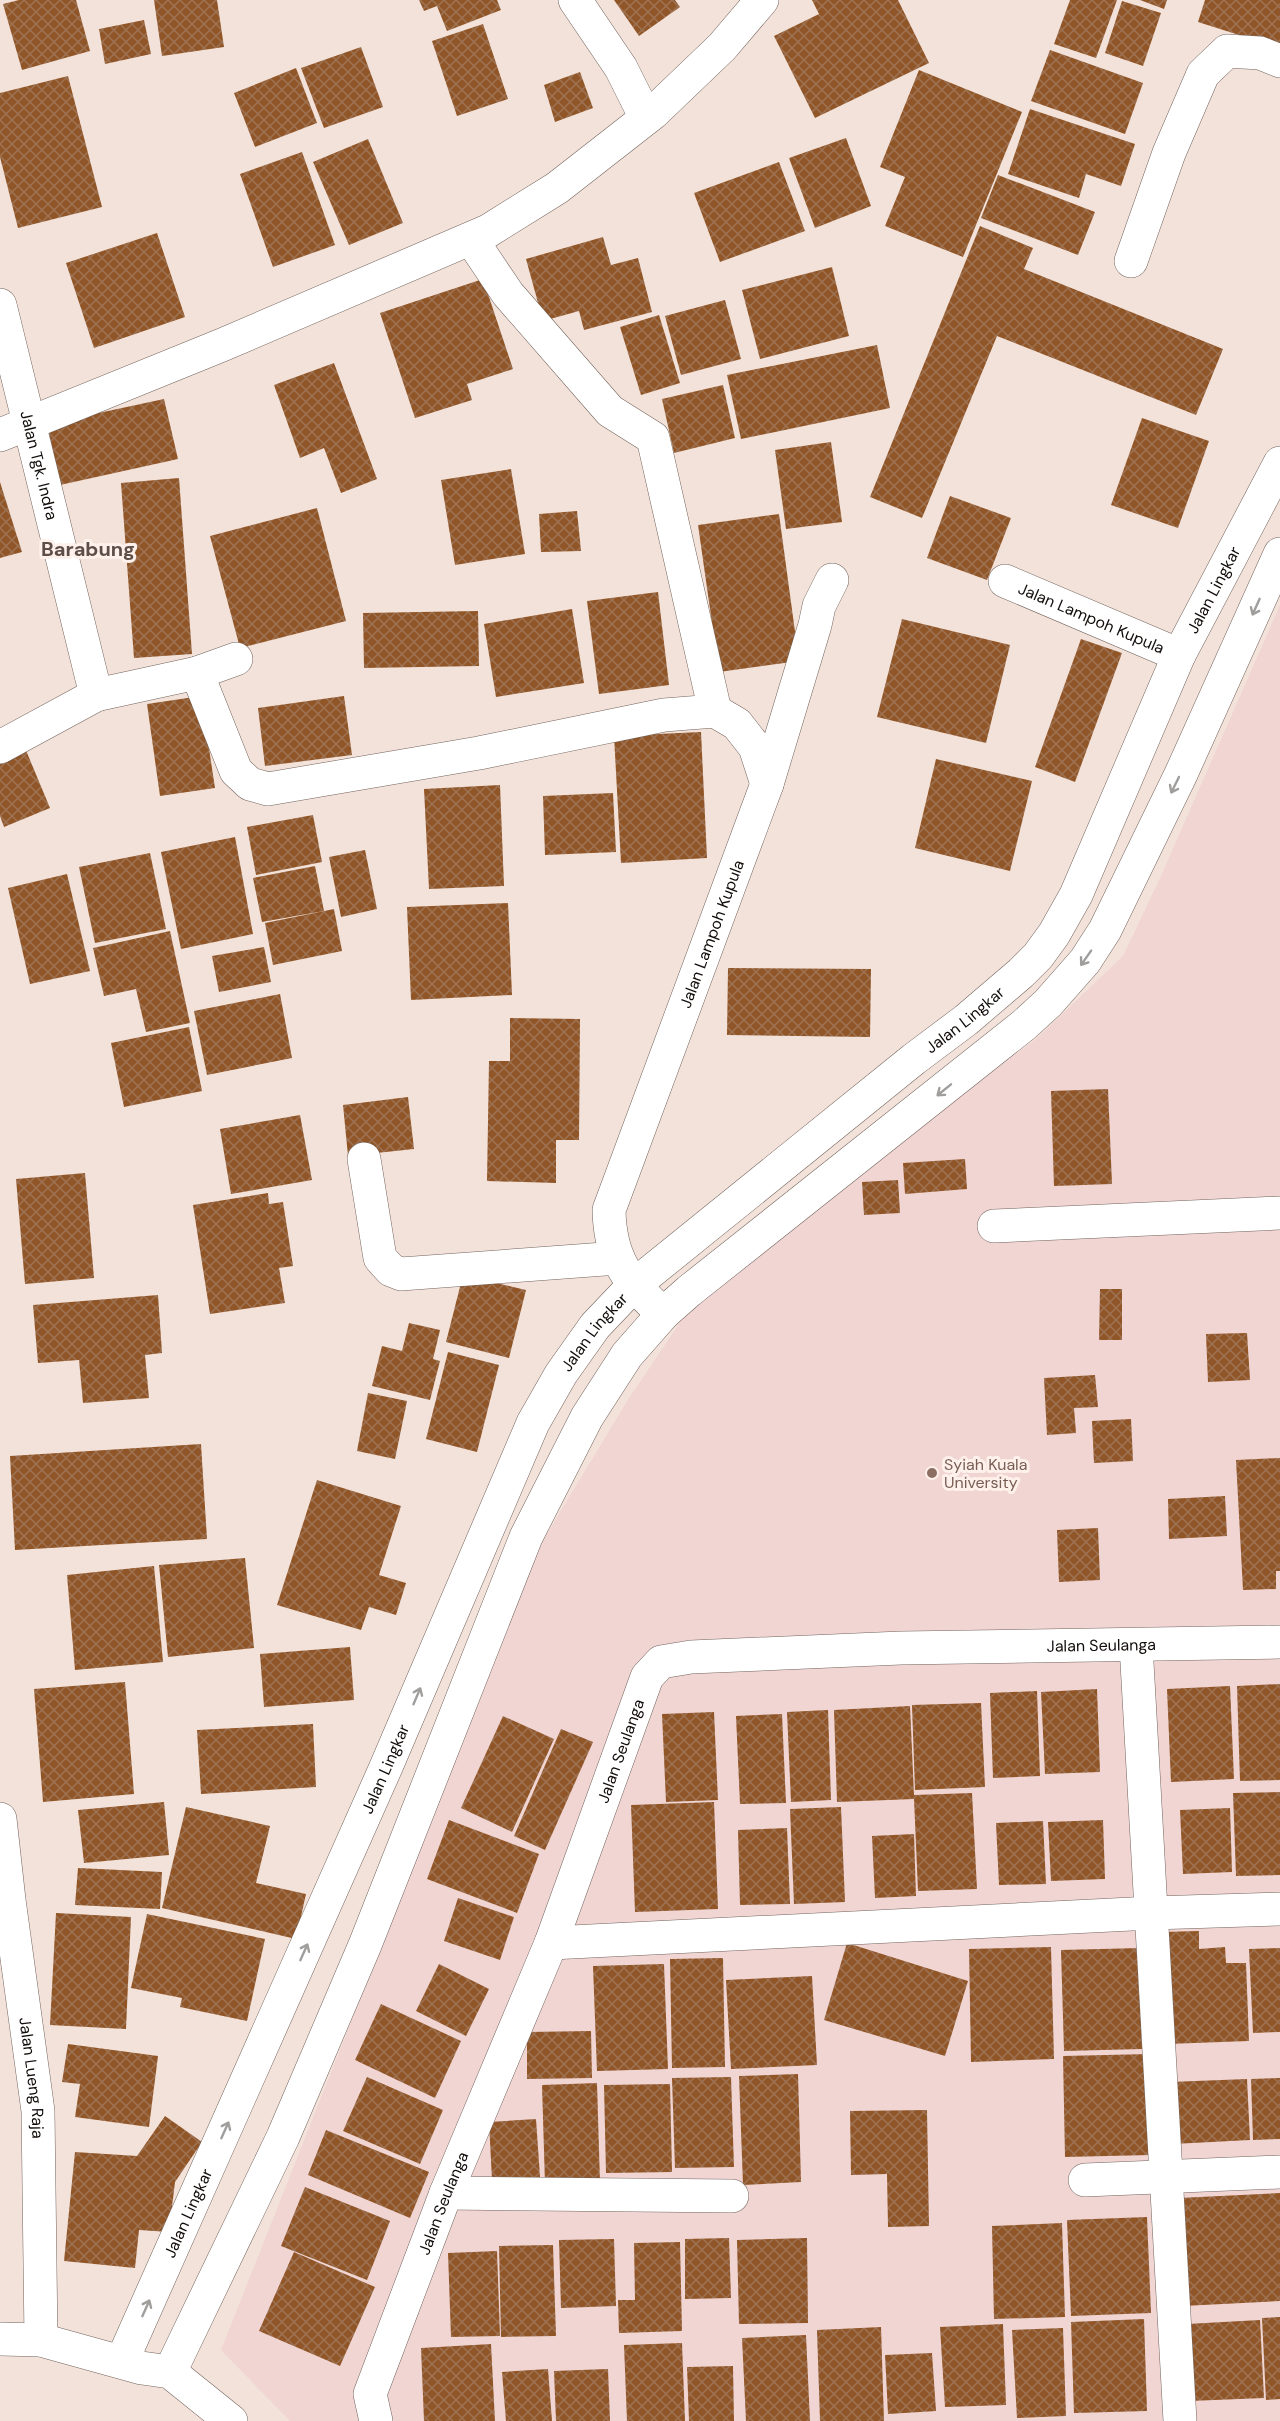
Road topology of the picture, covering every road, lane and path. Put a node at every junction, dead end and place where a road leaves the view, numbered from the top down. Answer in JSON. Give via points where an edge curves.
{"nodes":[{"id":1,"x":575,"y":0,"type":"edge"},
{"id":2,"x":762,"y":0,"type":"edge"},
{"id":3,"x":1280,"y":61,"type":"edge"},
{"id":4,"x":646,"y":118,"type":"junction"},
{"id":5,"x":471,"y":239,"type":"junction"},
{"id":6,"x":1131,"y":261,"type":"dead end"},
{"id":7,"x":0,"y":305,"type":"edge"},
{"id":8,"x":30,"y":423,"type":"junction"},
{"id":9,"x":0,"y":435,"type":"edge"},
{"id":10,"x":1280,"y":463,"type":"edge"},
{"id":11,"x":1280,"y":554,"type":"edge"},
{"id":12,"x":832,"y":580,"type":"dead end"},
{"id":13,"x":1005,"y":581,"type":"dead end"},
{"id":14,"x":1179,"y":656,"type":"junction"},
{"id":15,"x":236,"y":659,"type":"dead end"},
{"id":16,"x":197,"y":673,"type":"junction"},
{"id":17,"x":96,"y":695,"type":"junction"},
{"id":18,"x":715,"y":711,"type":"junction"},
{"id":19,"x":0,"y":747,"type":"edge"},
{"id":20,"x":767,"y":784,"type":"junction"},
{"id":21,"x":364,"y":1159,"type":"dead end"},
{"id":22,"x":1280,"y":1213,"type":"edge"},
{"id":23,"x":994,"y":1226,"type":"dead end"},
{"id":24,"x":626,"y":1272,"type":"junction"},
{"id":25,"x":663,"y":1314,"type":"junction"},
{"id":26,"x":1280,"y":1642,"type":"edge"},
{"id":27,"x":1136,"y":1645,"type":"junction"},
{"id":28,"x":0,"y":1819,"type":"edge"},
{"id":29,"x":1280,"y":1909,"type":"edge"},
{"id":30,"x":1152,"y":1913,"type":"junction"},
{"id":31,"x":551,"y":1942,"type":"junction"},
{"id":32,"x":1280,"y":2172,"type":"edge"},
{"id":33,"x":1166,"y":2178,"type":"junction"},
{"id":34,"x":1085,"y":2180,"type":"dead end"},
{"id":35,"x":446,"y":2193,"type":"junction"},
{"id":36,"x":732,"y":2196,"type":"dead end"},
{"id":37,"x":0,"y":2339,"type":"edge"},
{"id":38,"x":41,"y":2340,"type":"junction"},
{"id":39,"x":144,"y":2367,"type":"junction"},
{"id":40,"x":231,"y":2421,"type":"edge"},
{"id":41,"x":376,"y":2421,"type":"edge"},
{"id":42,"x":1180,"y":2421,"type":"edge"}],
"edges":[{"from":1,"to":4,"type":"street","via":[[621,68]]},
{"from":2,"to":4,"type":"street","via":[[722,46]]},
{"from":3,"to":6,"type":"street","via":[[1260,53],[1227,51],[1203,74],[1169,153]]},
{"from":4,"to":5,"type":"street","via":[[557,188]]},
{"from":5,"to":8,"type":"street"},
{"from":5,"to":18,"type":"street","via":[[508,294],[610,411],[653,438]]},
{"from":7,"to":8,"type":"street","name":"Jalan Tgk. Indra"},
{"from":8,"to":9,"type":"street"},
{"from":8,"to":17,"type":"street","name":"Jalan Tgk. Indra"},
{"from":10,"to":14,"type":"street","name":"Jalan Lingkar"},
{"from":11,"to":25,"type":"street","one_way":true,"via":[[1176,784],[1105,930],[1085,961],[1024,1025]]},
{"from":12,"to":20,"type":"street","name":"Jalan Lampoh Kupula","via":[[819,606]]},
{"from":13,"to":14,"type":"street","name":"Jalan Lampoh Kupula"},
{"from":14,"to":24,"type":"street","name":"Jalan Lingkar","via":[[1076,895],[1038,956],[966,1020]]},
{"from":15,"to":16,"type":"street"},
{"from":16,"to":17,"type":"street"},
{"from":16,"to":18,"type":"street","via":[[236,771],[250,784],[268,789],[479,753],[664,715]]},
{"from":17,"to":19,"type":"street"},
{"from":18,"to":20,"type":"street","via":[[737,724],[756,747]]},
{"from":20,"to":24,"type":"street","name":"Jalan Lampoh Kupula","via":[[609,1210],[609,1234]]},
{"from":21,"to":24,"type":"street","via":[[380,1258],[391,1270],[401,1274]]},
{"from":22,"to":23,"type":"street"},
{"from":24,"to":25,"type":"street"},
{"from":39,"to":24,"type":"street","name":"Jalan Lingkar","one_way":true,"via":[[386,1767],[533,1423]]},
{"from":25,"to":39,"type":"street","via":[[627,1355],[587,1417],[526,1537],[365,1945],[292,2115]]},
{"from":26,"to":27,"type":"street","name":"Jalan Seulanga"},
{"from":27,"to":30,"type":"street"},
{"from":27,"to":31,"type":"street","name":"Jalan Seulanga","via":[[902,1648],[692,1657],[661,1662],[647,1677]]},
{"from":28,"to":38,"type":"street","name":"Jalan Lueng Raja","via":[[38,2111]]},
{"from":29,"to":30,"type":"street"},
{"from":30,"to":31,"type":"street"},
{"from":30,"to":33,"type":"street"},
{"from":31,"to":35,"type":"street","name":"Jalan Seulanga"},
{"from":32,"to":33,"type":"street"},
{"from":33,"to":34,"type":"street"},
{"from":33,"to":42,"type":"street"},
{"from":35,"to":36,"type":"street"},
{"from":35,"to":41,"type":"street","name":"Jalan Seulanga","via":[[370,2394]]},
{"from":37,"to":38,"type":"street"},
{"from":38,"to":39,"type":"street"},
{"from":39,"to":40,"type":"street"}]}
